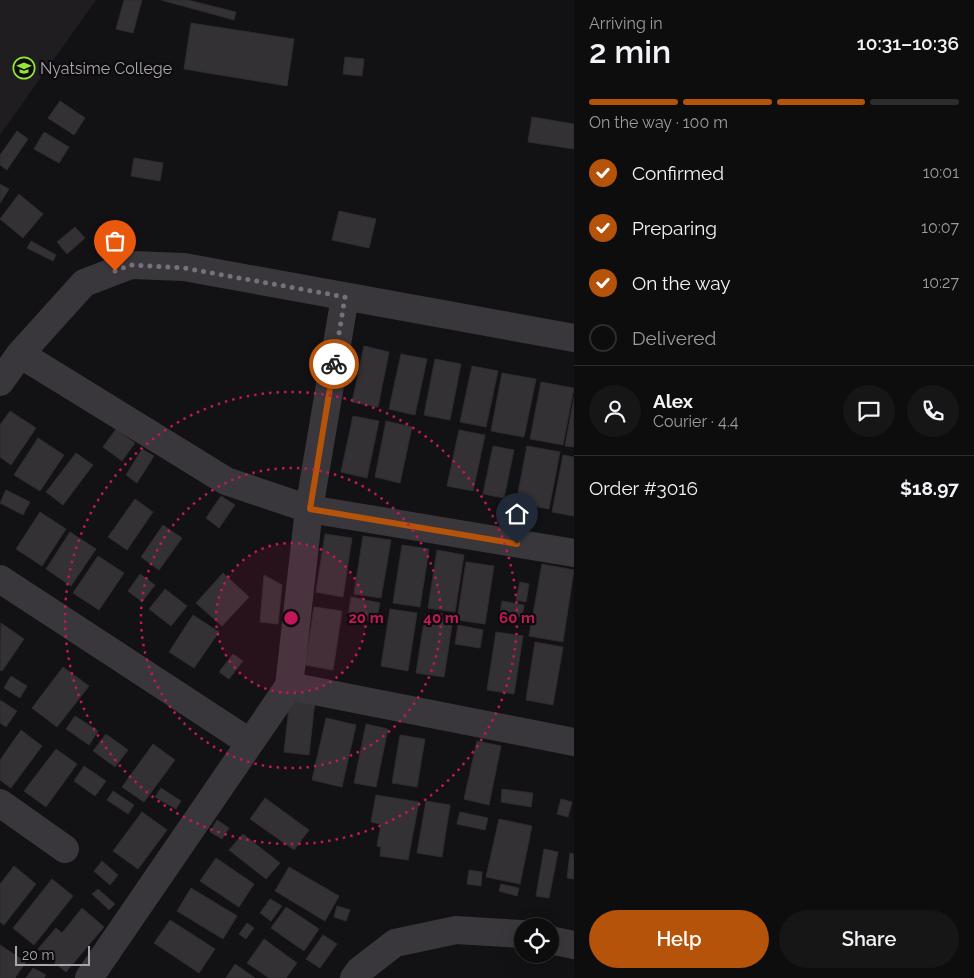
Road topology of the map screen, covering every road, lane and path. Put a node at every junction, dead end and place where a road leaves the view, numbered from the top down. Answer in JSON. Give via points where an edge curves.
{"nodes":[{"id":1,"x":345,"y":297,"type":"junction"},
{"id":2,"x":574,"y":338,"type":"edge"},
{"id":3,"x":20,"y":354,"type":"junction"},
{"id":4,"x":0,"y":382,"type":"edge"},
{"id":5,"x":310,"y":509,"type":"junction"},
{"id":6,"x":574,"y":553,"type":"edge"},
{"id":7,"x":0,"y":579,"type":"edge"},
{"id":8,"x":289,"y":686,"type":"junction"},
{"id":9,"x":249,"y":742,"type":"junction"},
{"id":10,"x":574,"y":742,"type":"edge"},
{"id":11,"x":0,"y":803,"type":"edge"},
{"id":12,"x":65,"y":849,"type":"dead end"},
{"id":13,"x":514,"y":934,"type":"edge"},
{"id":14,"x":559,"y":942,"type":"edge"},
{"id":15,"x":574,"y":945,"type":"edge"},
{"id":16,"x":89,"y":978,"type":"edge"},
{"id":17,"x":354,"y":978,"type":"edge"}],
"edges":[{"from":1,"to":2,"type":"street"},
{"from":1,"to":3,"type":"street","via":[[184,268],[131,265],[84,283]]},
{"from":1,"to":5,"type":"street"},
{"from":3,"to":4,"type":"street"},
{"from":3,"to":5,"type":"street","via":[[226,481]]},
{"from":5,"to":6,"type":"street"},
{"from":5,"to":8,"type":"street"},
{"from":7,"to":9,"type":"street"},
{"from":8,"to":9,"type":"street"},
{"from":8,"to":10,"type":"street"},
{"from":9,"to":16,"type":"street"},
{"from":11,"to":12,"type":"street"},
{"from":13,"to":17,"type":"street","via":[[456,930],[395,943]]},
{"from":14,"to":15,"type":"street"}]}
